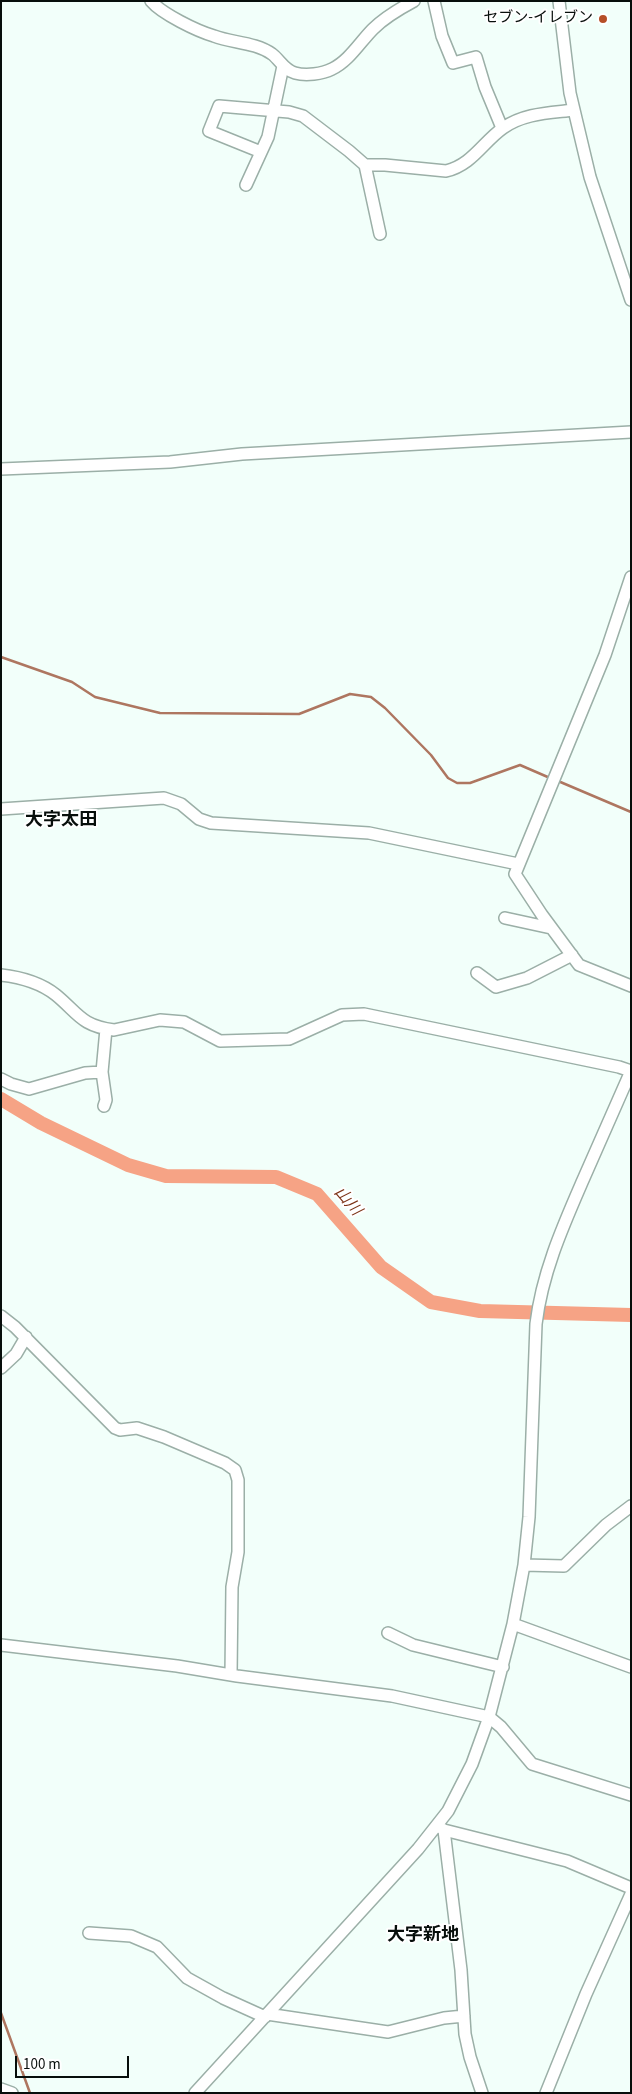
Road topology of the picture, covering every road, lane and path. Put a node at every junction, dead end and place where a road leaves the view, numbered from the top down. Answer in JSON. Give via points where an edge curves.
{"nodes":[{"id":1,"x":151,"y":1,"type":"edge"},
{"id":2,"x":414,"y":1,"type":"edge"},
{"id":3,"x":434,"y":1,"type":"edge"},
{"id":4,"x":559,"y":1,"type":"edge"},
{"id":5,"x":283,"y":66,"type":"junction"},
{"id":6,"x":275,"y":110,"type":"junction"},
{"id":7,"x":574,"y":110,"type":"junction"},
{"id":8,"x":502,"y":128,"type":"junction"},
{"id":9,"x":261,"y":152,"type":"junction"},
{"id":10,"x":365,"y":165,"type":"junction"},
{"id":11,"x":246,"y":185,"type":"dead end"},
{"id":12,"x":380,"y":234,"type":"dead end"},
{"id":13,"x":631,"y":300,"type":"edge"},
{"id":14,"x":631,"y":432,"type":"edge"},
{"id":15,"x":1,"y":469,"type":"edge"},
{"id":16,"x":631,"y":577,"type":"edge"},
{"id":17,"x":1,"y":809,"type":"edge"},
{"id":18,"x":518,"y":864,"type":"junction"},
{"id":19,"x":505,"y":918,"type":"dead end"},
{"id":20,"x":551,"y":928,"type":"junction"},
{"id":21,"x":572,"y":955,"type":"junction"},
{"id":22,"x":477,"y":973,"type":"dead end"},
{"id":23,"x":1,"y":975,"type":"edge"},
{"id":24,"x":631,"y":986,"type":"edge"},
{"id":25,"x":106,"y":1029,"type":"junction"},
{"id":26,"x":631,"y":1071,"type":"edge"},
{"id":27,"x":102,"y":1072,"type":"junction"},
{"id":28,"x":1,"y":1079,"type":"edge"},
{"id":29,"x":104,"y":1106,"type":"dead end"},
{"id":30,"x":1,"y":1316,"type":"edge"},
{"id":31,"x":26,"y":1337,"type":"junction"},
{"id":32,"x":1,"y":1368,"type":"edge"},
{"id":33,"x":631,"y":1506,"type":"edge"},
{"id":34,"x":524,"y":1565,"type":"junction"},
{"id":35,"x":513,"y":1624,"type":"junction"},
{"id":36,"x":388,"y":1633,"type":"dead end"},
{"id":37,"x":1,"y":1645,"type":"edge"},
{"id":38,"x":503,"y":1667,"type":"junction"},
{"id":39,"x":631,"y":1667,"type":"edge"},
{"id":40,"x":231,"y":1675,"type":"junction"},
{"id":41,"x":489,"y":1717,"type":"junction"},
{"id":42,"x":631,"y":1795,"type":"edge"},
{"id":43,"x":440,"y":1828,"type":"junction"},
{"id":44,"x":631,"y":1888,"type":"edge"},
{"id":45,"x":631,"y":1894,"type":"edge"},
{"id":46,"x":90,"y":1933,"type":"dead end"},
{"id":47,"x":266,"y":2015,"type":"junction"},
{"id":48,"x":464,"y":2016,"type":"junction"},
{"id":49,"x":1,"y":2089,"type":"edge"},
{"id":50,"x":12,"y":2093,"type":"edge"},
{"id":51,"x":195,"y":2093,"type":"edge"},
{"id":52,"x":482,"y":2093,"type":"edge"},
{"id":53,"x":546,"y":2093,"type":"edge"}],
"edges":[{"from":1,"to":5,"type":"street","via":[[171,17],[213,36],[249,44],[272,54]]},
{"from":2,"to":5,"type":"street","via":[[386,18],[341,64],[331,70],[303,74]]},
{"from":3,"to":8,"type":"street","via":[[442,36],[453,63],[476,57]]},
{"from":4,"to":7,"type":"street"},
{"from":5,"to":6,"type":"street"},
{"from":6,"to":9,"type":"street"},
{"from":6,"to":9,"type":"street","via":[[219,106],[208,131]]},
{"from":6,"to":10,"type":"street","via":[[303,116]]},
{"from":7,"to":8,"type":"street","via":[[528,116]]},
{"from":7,"to":13,"type":"street","via":[[590,177]]},
{"from":8,"to":10,"type":"street","via":[[456,169]]},
{"from":9,"to":11,"type":"street"},
{"from":10,"to":12,"type":"street"},
{"from":14,"to":15,"type":"street","via":[[242,454],[170,462]]},
{"from":16,"to":18,"type":"street","via":[[604,655]]},
{"from":17,"to":18,"type":"street","via":[[164,798],[181,804],[199,819],[211,823],[369,833]]},
{"from":18,"to":20,"type":"street","via":[[515,874]]},
{"from":19,"to":20,"type":"street"},
{"from":20,"to":21,"type":"street"},
{"from":21,"to":22,"type":"street","via":[[527,978],[496,987]]},
{"from":21,"to":24,"type":"street","via":[[579,965]]},
{"from":23,"to":25,"type":"street","via":[[43,986],[82,1020]]},
{"from":25,"to":26,"type":"street","via":[[160,1020],[184,1022],[220,1041],[289,1039],[342,1015],[364,1014]]},
{"from":25,"to":27,"type":"street"},
{"from":26,"to":34,"type":"street","via":[[562,1228],[540,1299],[536,1324],[531,1494]]},
{"from":27,"to":28,"type":"street","via":[[85,1073],[29,1088]]},
{"from":27,"to":29,"type":"street"},
{"from":30,"to":31,"type":"street"},
{"from":31,"to":32,"type":"street","via":[[16,1354]]},
{"from":31,"to":40,"type":"street","via":[[115,1428],[137,1428],[164,1437],[235,1470],[238,1480],[238,1552],[232,1587]]},
{"from":33,"to":34,"type":"street","via":[[606,1524],[564,1566]]},
{"from":34,"to":35,"type":"street"},
{"from":35,"to":38,"type":"street"},
{"from":35,"to":39,"type":"street"},
{"from":36,"to":38,"type":"street","via":[[413,1645]]},
{"from":37,"to":40,"type":"street"},
{"from":38,"to":41,"type":"street"},
{"from":40,"to":41,"type":"street","via":[[392,1696]]},
{"from":41,"to":42,"type":"street","via":[[532,1764]]},
{"from":41,"to":43,"type":"street","via":[[472,1764]]},
{"from":43,"to":44,"type":"street","via":[[567,1861]]},
{"from":43,"to":47,"type":"street"},
{"from":43,"to":48,"type":"street","via":[[461,1970]]},
{"from":45,"to":53,"type":"street"},
{"from":46,"to":47,"type":"street","via":[[131,1936],[157,1947],[187,1978],[223,1998]]},
{"from":47,"to":48,"type":"street","via":[[388,2032]]},
{"from":47,"to":51,"type":"street"},
{"from":48,"to":52,"type":"street","via":[[470,2057]]},
{"from":49,"to":50,"type":"street"}]}
